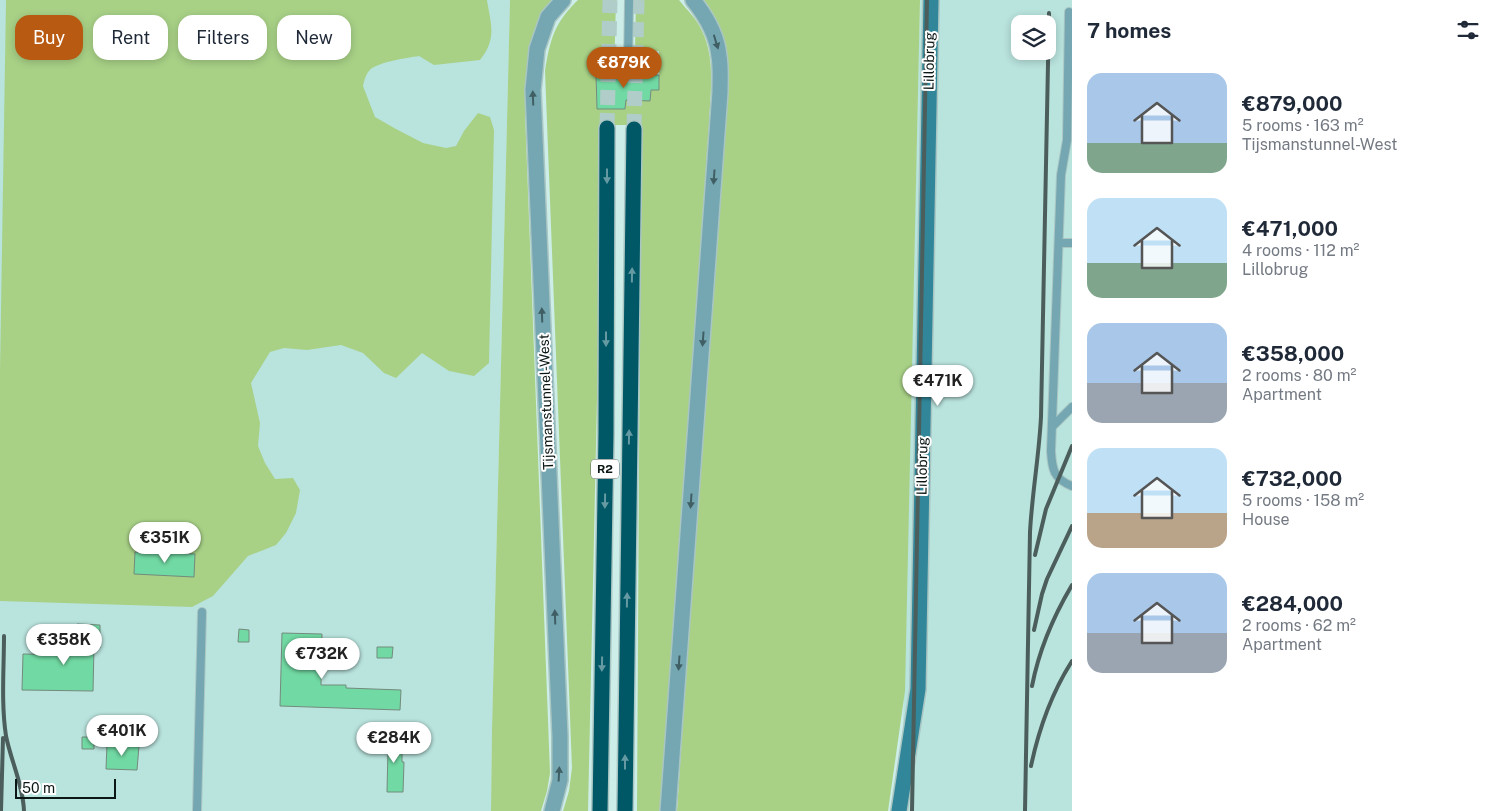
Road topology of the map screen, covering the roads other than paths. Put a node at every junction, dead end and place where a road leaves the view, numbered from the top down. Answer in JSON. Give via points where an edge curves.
{"nodes":[{"id":1,"x":563,"y":0,"type":"edge"},
{"id":2,"x":628,"y":0,"type":"edge"},
{"id":3,"x":693,"y":0,"type":"edge"},
{"id":4,"x":930,"y":0,"type":"edge"},
{"id":5,"x":1069,"y":12,"type":"dead end"},
{"id":6,"x":628,"y":66,"type":"dead end"},
{"id":7,"x":607,"y":128,"type":"tunnel mouth"},
{"id":8,"x":634,"y":129,"type":"tunnel mouth"},
{"id":9,"x":1069,"y":140,"type":"edge"},
{"id":10,"x":1060,"y":243,"type":"junction"},
{"id":11,"x":1072,"y":243,"type":"edge"},
{"id":12,"x":1072,"y":407,"type":"edge"},
{"id":13,"x":1052,"y":427,"type":"junction"},
{"id":14,"x":1072,"y":486,"type":"edge"},
{"id":15,"x":202,"y":612,"type":"dead end"},
{"id":16,"x":197,"y":811,"type":"edge"},
{"id":17,"x":552,"y":811,"type":"edge"},
{"id":18,"x":600,"y":811,"type":"edge"},
{"id":19,"x":625,"y":811,"type":"edge"},
{"id":20,"x":668,"y":811,"type":"edge"},
{"id":21,"x":900,"y":811,"type":"edge"}],
"edges":[{"from":17,"to":1,"type":"street","name":"Tijsmanstunnel-West","one_way":true,"via":[[560,780],[560,736],[533,90],[537,49],[548,17]]},
{"from":2,"to":6,"type":"lane"},
{"from":3,"to":20,"type":"street","one_way":true,"via":[[710,23],[720,55],[720,92]]},
{"from":4,"to":21,"type":"street","name":"Lillobrug","via":[[918,689]]},
{"from":5,"to":9,"type":"lane"},
{"from":7,"to":18,"type":"highway","number":"R2","one_way":true},
{"from":19,"to":8,"type":"highway","number":"R2","one_way":true},
{"from":9,"to":10,"type":"lane","via":[[1061,175]]},
{"from":10,"to":11,"type":"lane"},
{"from":10,"to":13,"type":"lane"},
{"from":12,"to":13,"type":"lane"},
{"from":13,"to":14,"type":"lane","via":[[1053,468],[1062,481]]},
{"from":15,"to":16,"type":"lane"}]}
